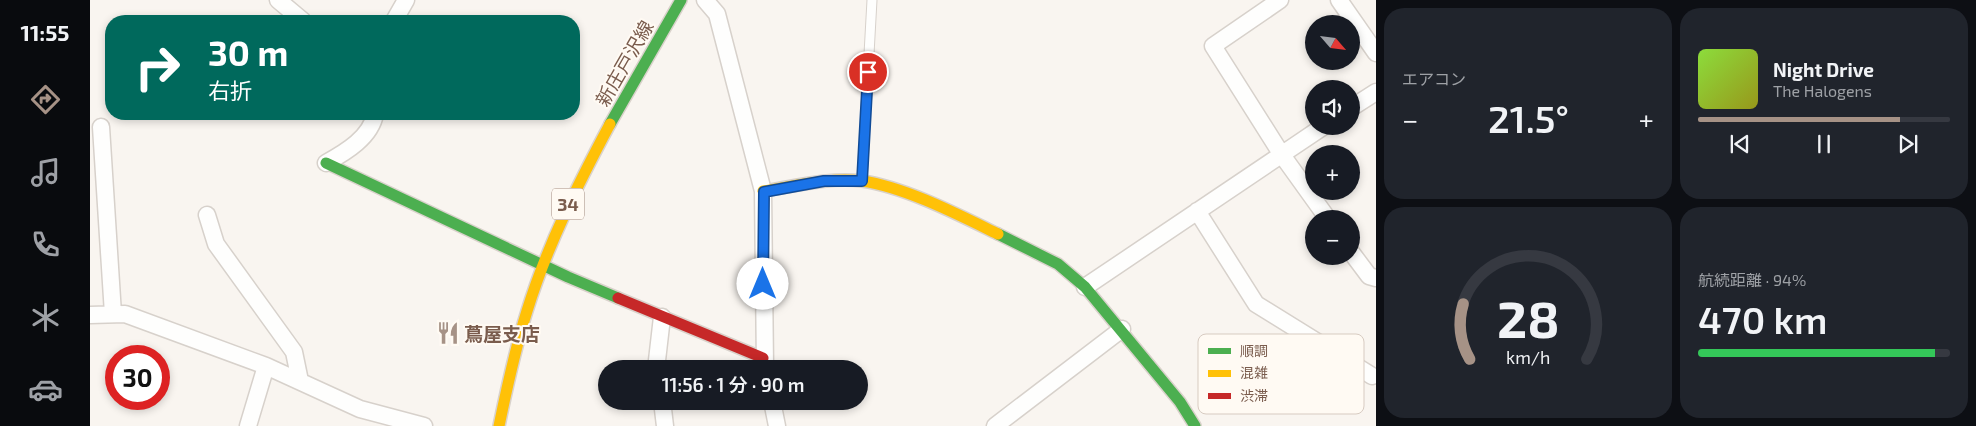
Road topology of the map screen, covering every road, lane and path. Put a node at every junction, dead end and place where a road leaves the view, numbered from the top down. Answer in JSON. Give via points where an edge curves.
{"nodes":[{"id":1,"x":278,"y":0,"type":"edge"},
{"id":2,"x":406,"y":0,"type":"edge"},
{"id":3,"x":682,"y":0,"type":"edge"},
{"id":4,"x":705,"y":0,"type":"edge"},
{"id":5,"x":872,"y":0,"type":"edge"},
{"id":6,"x":1280,"y":0,"type":"edge"},
{"id":7,"x":1339,"y":0,"type":"edge"},
{"id":8,"x":296,"y":15,"type":"edge"},
{"id":9,"x":397,"y":15,"type":"edge"},
{"id":10,"x":1376,"y":53,"type":"edge"},
{"id":11,"x":1376,"y":92,"type":"edge"},
{"id":12,"x":1360,"y":102,"type":"edge"},
{"id":13,"x":374,"y":120,"type":"edge"},
{"id":14,"x":101,"y":128,"type":"dead end"},
{"id":15,"x":1311,"y":135,"type":"edge"},
{"id":16,"x":1282,"y":155,"type":"junction"},
{"id":17,"x":326,"y":163,"type":"joint"},
{"id":18,"x":862,"y":181,"type":"junction"},
{"id":19,"x":764,"y":192,"type":"junction"},
{"id":20,"x":1197,"y":210,"type":"junction"},
{"id":21,"x":1322,"y":210,"type":"edge"},
{"id":22,"x":207,"y":215,"type":"dead end"},
{"id":23,"x":1360,"y":264,"type":"edge"},
{"id":24,"x":542,"y":265,"type":"junction"},
{"id":25,"x":1376,"y":278,"type":"edge"},
{"id":26,"x":1085,"y":287,"type":"junction"},
{"id":27,"x":113,"y":314,"type":"junction"},
{"id":28,"x":90,"y":315,"type":"edge"},
{"id":29,"x":662,"y":317,"type":"junction"},
{"id":30,"x":1122,"y":329,"type":"junction"},
{"id":31,"x":1304,"y":334,"type":"edge"},
{"id":32,"x":657,"y":360,"type":"edge"},
{"id":33,"x":755,"y":360,"type":"edge"},
{"id":34,"x":764,"y":360,"type":"edge"},
{"id":35,"x":266,"y":366,"type":"junction"},
{"id":36,"x":1364,"y":371,"type":"edge"},
{"id":37,"x":1372,"y":376,"type":"dead end"},
{"id":38,"x":300,"y":381,"type":"junction"},
{"id":39,"x":663,"y":410,"type":"edge"},
{"id":40,"x":774,"y":410,"type":"edge"},
{"id":41,"x":248,"y":426,"type":"edge"},
{"id":42,"x":424,"y":426,"type":"edge"},
{"id":43,"x":500,"y":426,"type":"edge"},
{"id":44,"x":664,"y":426,"type":"edge"},
{"id":45,"x":777,"y":426,"type":"edge"},
{"id":46,"x":994,"y":426,"type":"edge"},
{"id":47,"x":1195,"y":426,"type":"edge"}],
"edges":[{"from":1,"to":8,"type":"street"},
{"from":2,"to":9,"type":"street"},
{"from":3,"to":24,"type":"street","name":"新庄戸沢線","number":"34","via":[[586,167]]},
{"from":4,"to":19,"type":"street","via":[[717,14]]},
{"from":5,"to":18,"type":"lane"},
{"from":6,"to":16,"type":"street","via":[[1213,46]]},
{"from":7,"to":10,"type":"street"},
{"from":11,"to":12,"type":"street"},
{"from":13,"to":17,"type":"street","via":[[348,151]]},
{"from":14,"to":27,"type":"street"},
{"from":15,"to":16,"type":"street"},
{"from":16,"to":20,"type":"street"},
{"from":16,"to":21,"type":"street"},
{"from":17,"to":24,"type":"street"},
{"from":18,"to":19,"type":"street","via":[[824,181]]},
{"from":18,"to":26,"type":"street","via":[[896,190],[958,215],[1038,253],[1058,264]]},
{"from":19,"to":34,"type":"street"},
{"from":20,"to":26,"type":"street"},
{"from":20,"to":31,"type":"street","via":[[1256,304]]},
{"from":22,"to":38,"type":"street","via":[[216,244],[294,352]]},
{"from":23,"to":25,"type":"street","via":[[1369,276]]},
{"from":24,"to":29,"type":"street"},
{"from":24,"to":43,"type":"street","name":"新庄戸沢線","number":"34","via":[[516,345]]},
{"from":26,"to":30,"type":"street"},
{"from":27,"to":28,"type":"street"},
{"from":27,"to":35,"type":"street","via":[[125,314]]},
{"from":29,"to":32,"type":"street"},
{"from":29,"to":33,"type":"street"},
{"from":30,"to":46,"type":"street"},
{"from":30,"to":47,"type":"street"},
{"from":35,"to":38,"type":"street"},
{"from":35,"to":41,"type":"street"},
{"from":36,"to":37,"type":"street"},
{"from":38,"to":42,"type":"street","via":[[360,409]]},
{"from":39,"to":44,"type":"street"},
{"from":40,"to":45,"type":"street"}]}
